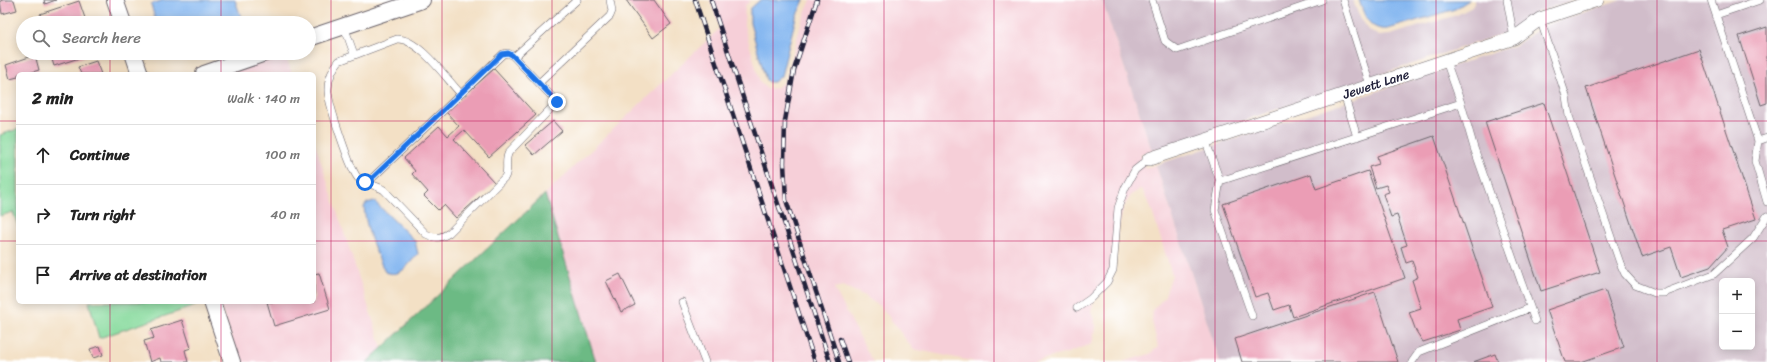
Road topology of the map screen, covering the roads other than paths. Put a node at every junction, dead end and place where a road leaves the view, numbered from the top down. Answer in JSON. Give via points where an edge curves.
{"nodes":[{"id":1,"x":115,"y":0,"type":"edge"},
{"id":2,"x":422,"y":0,"type":"edge"},
{"id":3,"x":577,"y":0,"type":"edge"},
{"id":4,"x":610,"y":0,"type":"edge"},
{"id":5,"x":1152,"y":0,"type":"edge"},
{"id":6,"x":1322,"y":0,"type":"edge"},
{"id":7,"x":1343,"y":0,"type":"edge"},
{"id":8,"x":1507,"y":0,"type":"edge"},
{"id":9,"x":1597,"y":0,"type":"edge"},
{"id":10,"x":1711,"y":0,"type":"edge"},
{"id":11,"x":1760,"y":0,"type":"edge"},
{"id":12,"x":1716,"y":15,"type":"junction"},
{"id":13,"x":121,"y":16,"type":"edge"},
{"id":14,"x":1540,"y":19,"type":"junction"},
{"id":15,"x":344,"y":26,"type":"junction"},
{"id":16,"x":316,"y":36,"type":"edge"},
{"id":17,"x":1514,"y":38,"type":"junction"},
{"id":18,"x":354,"y":54,"type":"junction"},
{"id":19,"x":514,"y":57,"type":"junction"},
{"id":20,"x":135,"y":60,"type":"edge"},
{"id":21,"x":245,"y":60,"type":"edge"},
{"id":22,"x":1446,"y":61,"type":"junction"},
{"id":23,"x":139,"y":72,"type":"edge"},
{"id":24,"x":210,"y":72,"type":"edge"},
{"id":25,"x":539,"y":83,"type":"junction"},
{"id":26,"x":1370,"y":85,"type":"junction"},
{"id":27,"x":460,"y":93,"type":"junction"},
{"id":28,"x":1344,"y":94,"type":"junction"},
{"id":29,"x":1461,"y":103,"type":"junction"},
{"id":30,"x":1357,"y":137,"type":"junction"},
{"id":31,"x":1767,"y":138,"type":"edge"},
{"id":32,"x":1758,"y":141,"type":"junction"},
{"id":33,"x":1206,"y":142,"type":"junction"},
{"id":34,"x":1149,"y":160,"type":"joint"},
{"id":35,"x":1220,"y":181,"type":"junction"},
{"id":36,"x":368,"y":182,"type":"junction"},
{"id":37,"x":1767,"y":202,"type":"edge"},
{"id":38,"x":1767,"y":216,"type":"edge"},
{"id":39,"x":682,"y":302,"type":"dead end"},
{"id":40,"x":213,"y":304,"type":"edge"},
{"id":41,"x":1076,"y":308,"type":"dead end"},
{"id":42,"x":1530,"y":308,"type":"junction"},
{"id":43,"x":1252,"y":316,"type":"dead end"},
{"id":44,"x":1535,"y":321,"type":"dead end"},
{"id":45,"x":232,"y":362,"type":"edge"},
{"id":46,"x":705,"y":362,"type":"edge"},
{"id":47,"x":1412,"y":362,"type":"edge"}],
"edges":[{"from":1,"to":13,"type":"street"},
{"from":2,"to":15,"type":"street"},
{"from":3,"to":19,"type":"lane"},
{"from":4,"to":25,"type":"lane","via":[[610,16]]},
{"from":5,"to":6,"type":"lane","via":[[1165,41],[1177,50]]},
{"from":7,"to":26,"type":"lane"},
{"from":8,"to":17,"type":"lane"},
{"from":9,"to":14,"type":"street","name":"Jewett Lane"},
{"from":10,"to":12,"type":"lane"},
{"from":11,"to":12,"type":"lane"},
{"from":12,"to":32,"type":"lane"},
{"from":14,"to":17,"type":"street","name":"Jewett Lane"},
{"from":14,"to":38,"type":"lane","via":[[1566,96],[1569,116],[1620,263],[1625,274],[1635,285],[1655,294],[1664,293],[1714,274],[1753,238]]},
{"from":15,"to":16,"type":"street"},
{"from":15,"to":18,"type":"lane"},
{"from":17,"to":22,"type":"street","name":"Jewett Lane"},
{"from":18,"to":27,"type":"lane","via":[[403,39],[416,46]]},
{"from":18,"to":36,"type":"lane","via":[[345,57],[336,65],[329,82],[328,96],[350,166],[359,178]]},
{"from":19,"to":25,"type":"lane"},
{"from":19,"to":27,"type":"lane","via":[[508,53],[502,54]]},
{"from":20,"to":23,"type":"street"},
{"from":21,"to":24,"type":"street"},
{"from":22,"to":26,"type":"street","name":"Jewett Lane"},
{"from":22,"to":29,"type":"lane"},
{"from":25,"to":36,"type":"lane","via":[[557,102],[506,155],[505,178],[445,236],[439,238],[426,234],[384,190]]},
{"from":26,"to":28,"type":"street","name":"Jewett Lane"},
{"from":27,"to":36,"type":"lane"},
{"from":28,"to":30,"type":"lane"},
{"from":28,"to":33,"type":"street","name":"Jewett Lane"},
{"from":29,"to":30,"type":"lane"},
{"from":29,"to":42,"type":"lane","via":[[1474,148]]},
{"from":30,"to":35,"type":"lane"},
{"from":31,"to":32,"type":"lane"},
{"from":32,"to":37,"type":"lane","via":[[1755,161]]},
{"from":33,"to":34,"type":"street","name":"Jewett Lane"},
{"from":33,"to":35,"type":"lane"},
{"from":34,"to":41,"type":"lane","via":[[1135,170],[1118,208],[1113,270],[1107,282],[1090,299]]},
{"from":35,"to":43,"type":"lane","via":[[1215,210]]},
{"from":39,"to":46,"type":"lane"},
{"from":40,"to":45,"type":"street"},
{"from":42,"to":44,"type":"lane"},
{"from":42,"to":47,"type":"lane","via":[[1419,352]]}]}
